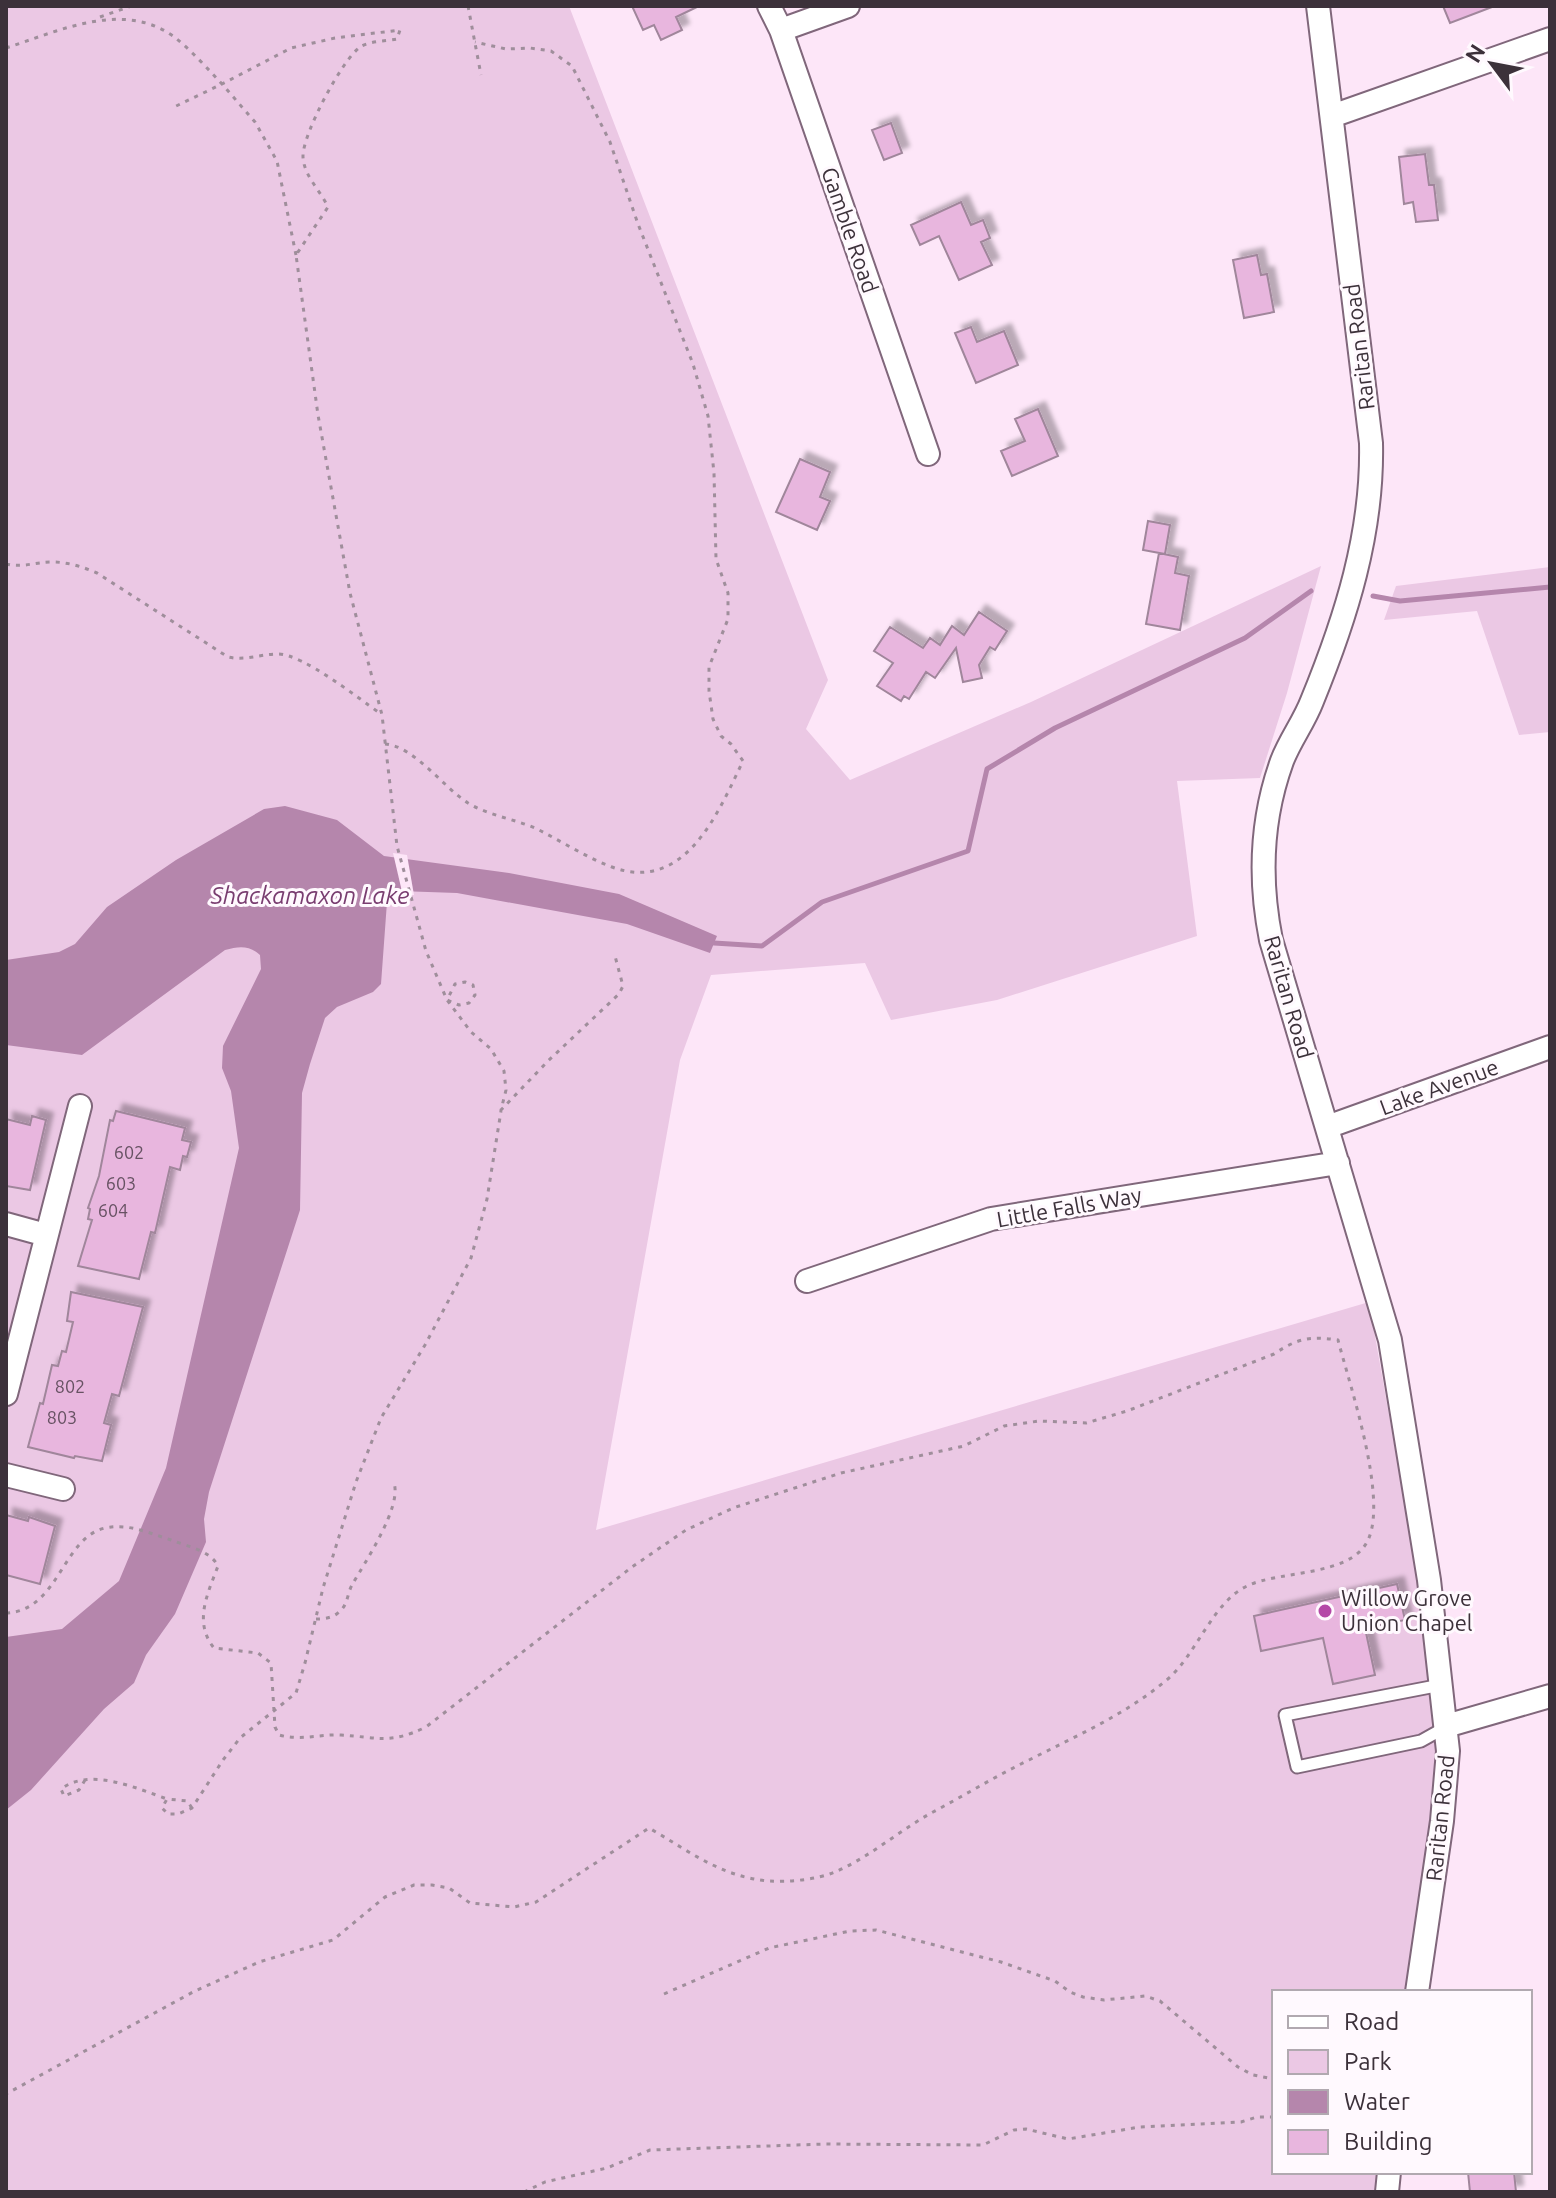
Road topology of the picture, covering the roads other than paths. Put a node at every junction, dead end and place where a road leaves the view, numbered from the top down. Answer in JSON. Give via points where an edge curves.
{"nodes":[{"id":1,"x":769,"y":6,"type":"edge"},
{"id":2,"x":848,"y":6,"type":"edge"},
{"id":3,"x":1318,"y":6,"type":"edge"},
{"id":4,"x":781,"y":30,"type":"junction"},
{"id":5,"x":1550,"y":39,"type":"edge"},
{"id":6,"x":1332,"y":116,"type":"junction"},
{"id":7,"x":928,"y":454,"type":"dead end"},
{"id":8,"x":1550,"y":1047,"type":"edge"},
{"id":9,"x":80,"y":1106,"type":"dead end"},
{"id":10,"x":1327,"y":1127,"type":"junction"},
{"id":11,"x":1338,"y":1163,"type":"junction"},
{"id":12,"x":6,"y":1224,"type":"edge"},
{"id":13,"x":46,"y":1235,"type":"junction"},
{"id":14,"x":807,"y":1281,"type":"dead end"},
{"id":15,"x":6,"y":1394,"type":"edge"},
{"id":16,"x":6,"y":1475,"type":"edge"},
{"id":17,"x":63,"y":1489,"type":"dead end"},
{"id":18,"x":1441,"y":1685,"type":"junction"},
{"id":19,"x":1550,"y":1696,"type":"edge"},
{"id":20,"x":1446,"y":1726,"type":"junction"},
{"id":21,"x":1417,"y":1990,"type":"edge"}],
"edges":[{"from":1,"to":4,"type":"street","name":"Gamble Road"},
{"from":2,"to":4,"type":"street"},
{"from":3,"to":6,"type":"street","name":"Raritan Road"},
{"from":4,"to":7,"type":"street","name":"Gamble Road"},
{"from":5,"to":6,"type":"street"},
{"from":6,"to":10,"type":"street","name":"Raritan Road","via":[[1371,440],[1369,512],[1353,587],[1311,704],[1279,772],[1263,855],[1271,940]]},
{"from":8,"to":10,"type":"street","name":"Lake Avenue"},
{"from":9,"to":13,"type":"street"},
{"from":10,"to":11,"type":"street","name":"Raritan Road"},
{"from":11,"to":14,"type":"street","name":"Little Falls Way","via":[[991,1219]]},
{"from":11,"to":18,"type":"street","name":"Raritan Road","via":[[1390,1340]]},
{"from":12,"to":13,"type":"street"},
{"from":13,"to":15,"type":"street"},
{"from":16,"to":17,"type":"street"},
{"from":18,"to":20,"type":"street","name":"Raritan Road"},
{"from":18,"to":20,"type":"lane","via":[[1285,1715],[1297,1767],[1421,1741]]},
{"from":19,"to":20,"type":"street"},
{"from":20,"to":21,"type":"street","name":"Raritan Road","via":[[1442,1821]]}]}
